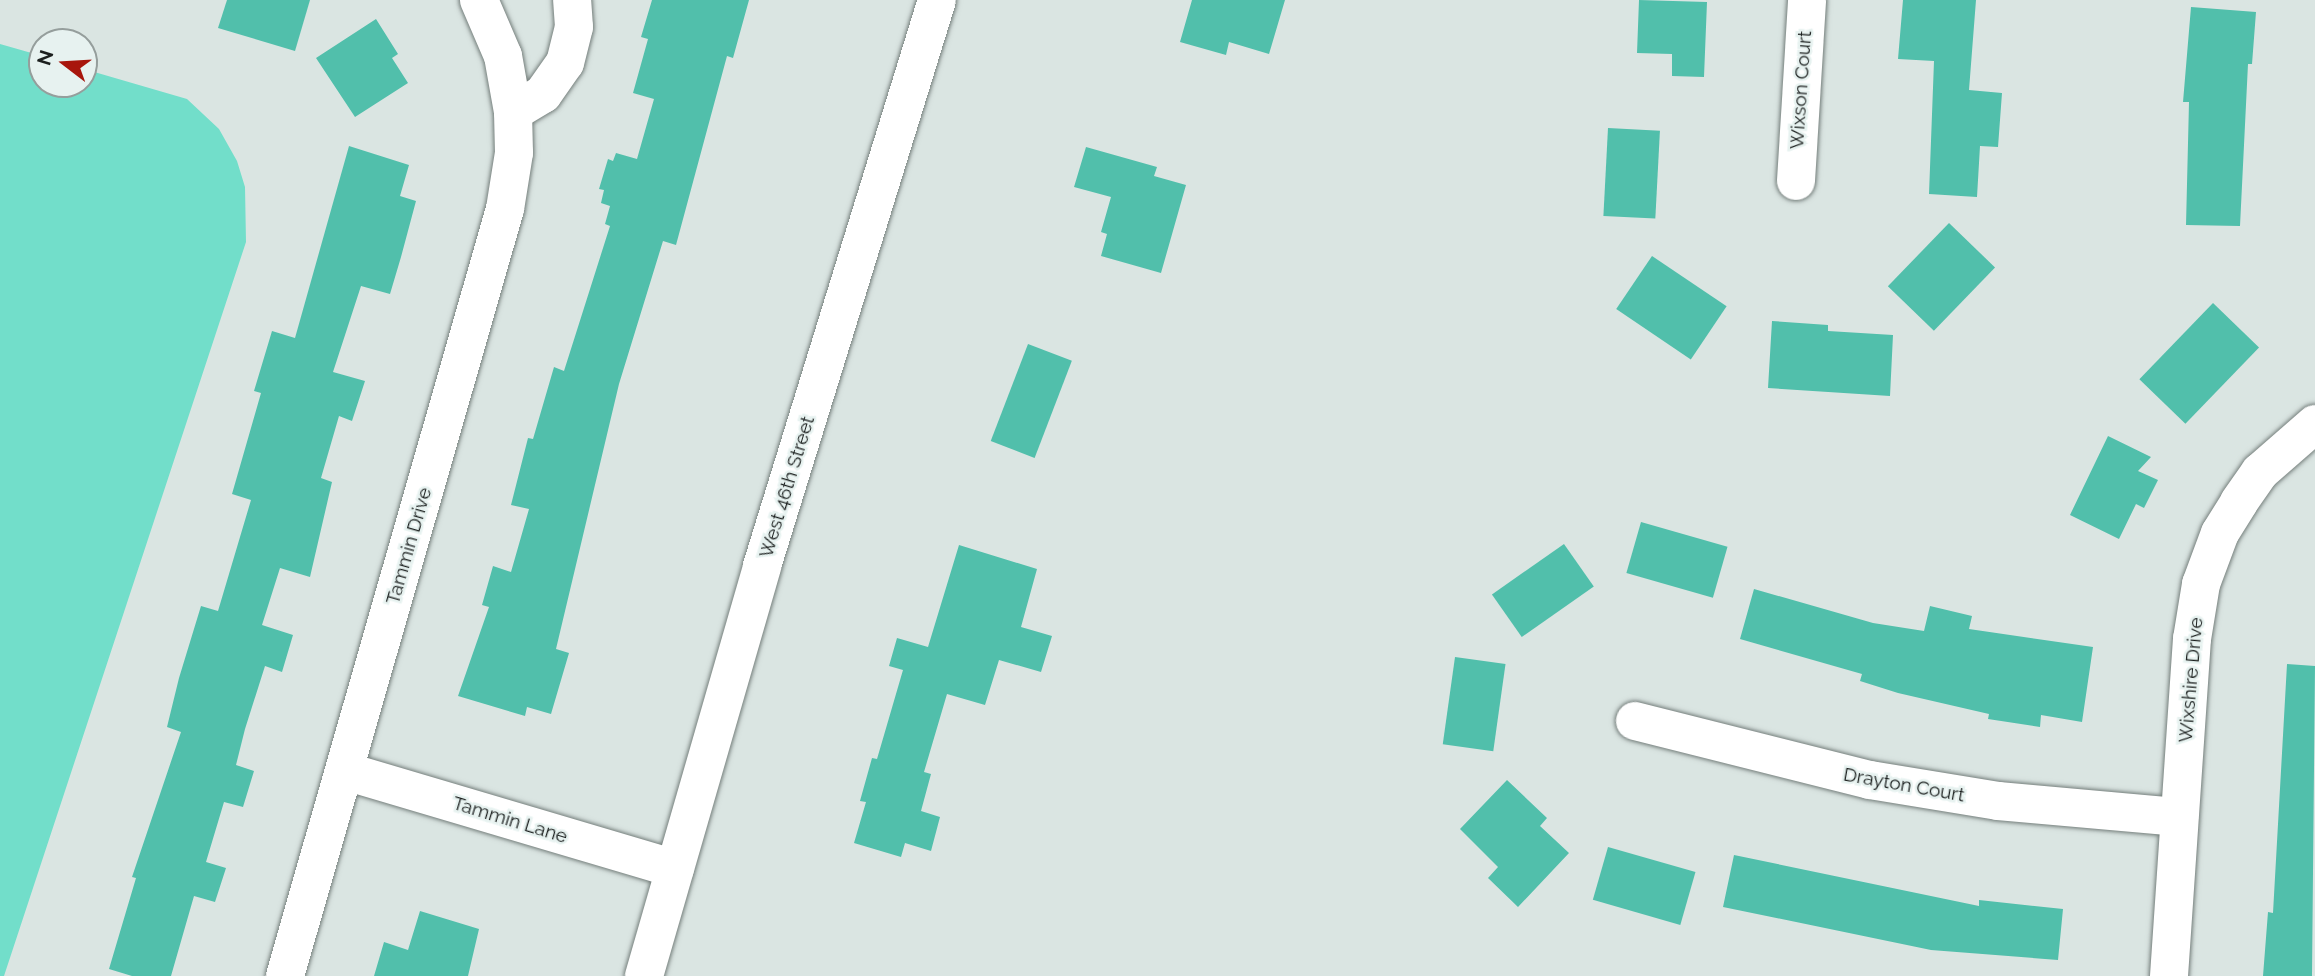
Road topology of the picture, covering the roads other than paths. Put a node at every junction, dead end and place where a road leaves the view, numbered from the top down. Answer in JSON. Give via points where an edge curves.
{"nodes":[{"id":1,"x":479,"y":0,"type":"edge"},
{"id":2,"x":572,"y":0,"type":"edge"},
{"id":3,"x":937,"y":0,"type":"edge"},
{"id":4,"x":1807,"y":0,"type":"edge"},
{"id":5,"x":513,"y":112,"type":"junction"},
{"id":6,"x":1796,"y":181,"type":"dead end"},
{"id":7,"x":2315,"y":424,"type":"edge"},
{"id":8,"x":1635,"y":720,"type":"dead end"},
{"id":9,"x":345,"y":771,"type":"junction"},
{"id":10,"x":2179,"y":817,"type":"junction"},
{"id":11,"x":675,"y":869,"type":"junction"},
{"id":12,"x":285,"y":976,"type":"edge"},
{"id":13,"x":644,"y":976,"type":"edge"},
{"id":14,"x":2169,"y":976,"type":"edge"}],
"edges":[{"from":1,"to":5,"type":"street","name":"Tammin Drive","via":[[503,56]]},
{"from":2,"to":5,"type":"street","via":[[574,27],[565,63],[543,94]]},
{"from":3,"to":11,"type":"street","name":"West 46th Street","via":[[762,566]]},
{"from":4,"to":6,"type":"street","name":"Wixson Court"},
{"from":5,"to":9,"type":"street","name":"Tammin Drive","via":[[505,209]]},
{"from":7,"to":10,"type":"street","name":"Wixshire Drive","via":[[2260,472],[2220,533],[2206,567],[2192,639]]},
{"from":8,"to":10,"type":"street","name":"Drayton Court","via":[[1870,780],[1998,801]]},
{"from":9,"to":11,"type":"street","name":"Tammin Lane"},
{"from":9,"to":12,"type":"street","name":"Tammin Drive"},
{"from":10,"to":14,"type":"street","name":"Wixshire Drive"},
{"from":11,"to":13,"type":"street","name":"West 46th Street"}]}
